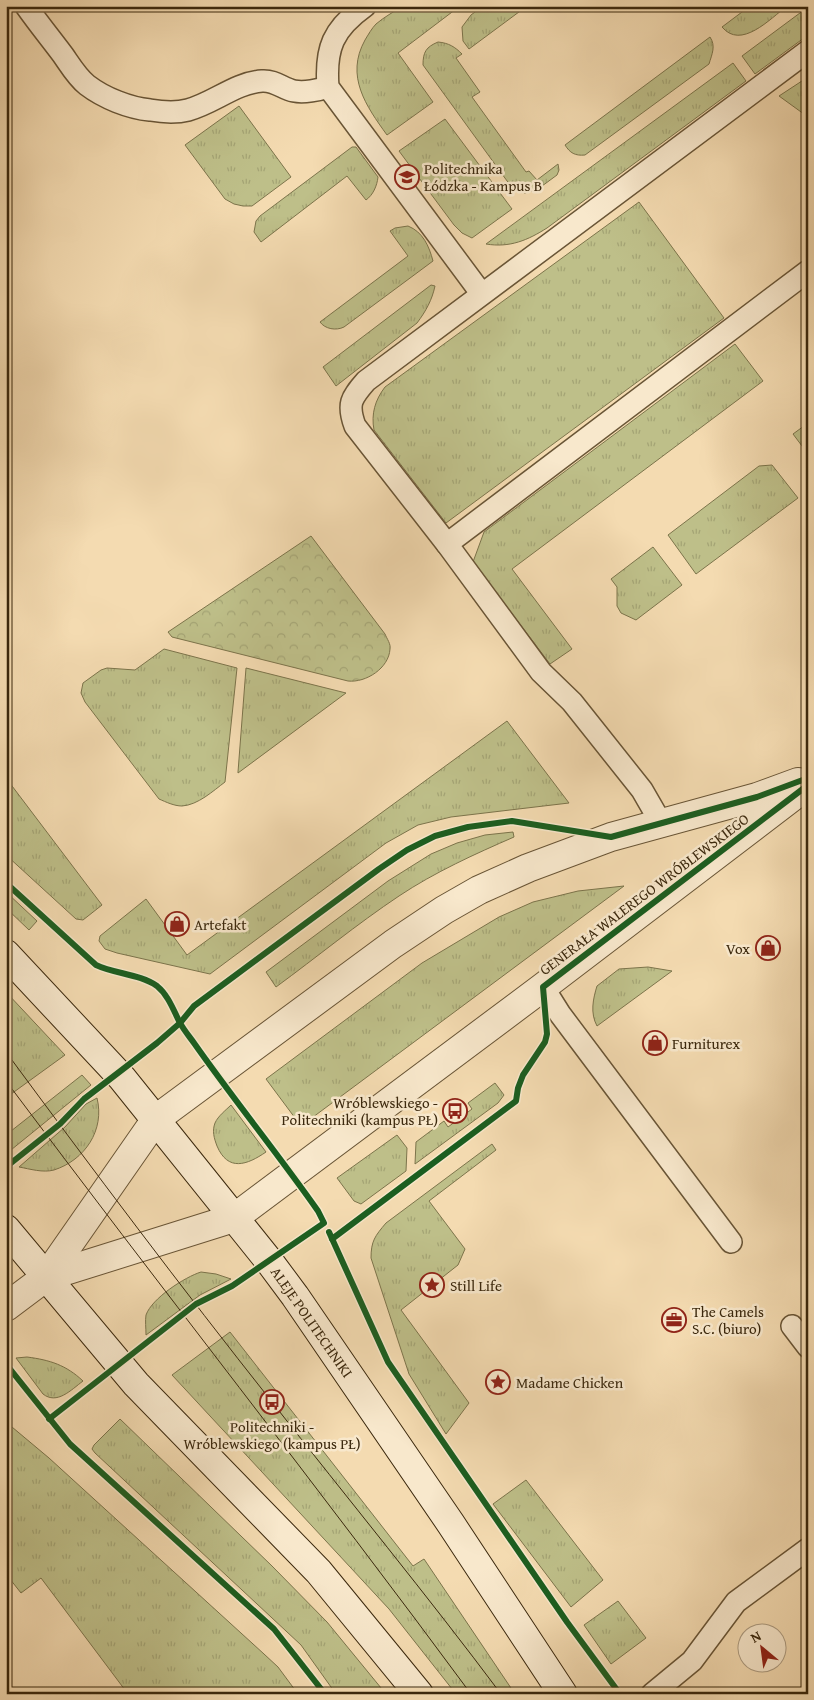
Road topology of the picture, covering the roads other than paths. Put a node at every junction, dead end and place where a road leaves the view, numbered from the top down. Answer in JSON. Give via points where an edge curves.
{"nodes":[{"id":1,"x":26,"y":6,"type":"edge"},
{"id":2,"x":366,"y":6,"type":"edge"},
{"id":3,"x":808,"y":51,"type":"edge"},
{"id":4,"x":328,"y":87,"type":"junction"},
{"id":5,"x":808,"y":271,"type":"edge"},
{"id":6,"x":482,"y":293,"type":"junction"},
{"id":7,"x":447,"y":544,"type":"junction"},
{"id":8,"x":808,"y":778,"type":"edge"},
{"id":9,"x":808,"y":785,"type":"edge"},
{"id":10,"x":660,"y":823,"type":"junction"},
{"id":11,"x":6,"y":954,"type":"edge"},
{"id":12,"x":543,"y":987,"type":"junction"},
{"id":13,"x":156,"y":1119,"type":"junction"},
{"id":14,"x":234,"y":1218,"type":"junction"},
{"id":15,"x":6,"y":1229,"type":"edge"},
{"id":16,"x":731,"y":1242,"type":"dead end"},
{"id":17,"x":46,"y":1278,"type":"junction"},
{"id":18,"x":6,"y":1307,"type":"edge"},
{"id":19,"x":792,"y":1326,"type":"dead end"},
{"id":20,"x":808,"y":1347,"type":"edge"},
{"id":21,"x":808,"y":1549,"type":"edge"},
{"id":22,"x":418,"y":1694,"type":"edge"},
{"id":23,"x":563,"y":1694,"type":"edge"},
{"id":24,"x":652,"y":1694,"type":"edge"}],
"edges":[{"from":1,"to":4,"type":"lane","via":[[86,84],[105,96],[135,107],[166,112],[185,111],[203,106],[236,88],[262,81],[272,81],[296,92]]},
{"from":2,"to":4,"type":"lane","via":[[337,33],[330,47]]},
{"from":3,"to":6,"type":"lane"},
{"from":4,"to":6,"type":"lane"},
{"from":5,"to":7,"type":"lane"},
{"from":6,"to":7,"type":"lane","via":[[366,381],[350,404],[355,426]]},
{"from":7,"to":10,"type":"lane","via":[[541,672],[572,702],[642,790]]},
{"from":8,"to":10,"type":"street","name":"GENERAŁA WALEREGO WRÓBLEWSKIEGO","via":[[757,797]]},
{"from":9,"to":12,"type":"street","name":"GENERAŁA WALEREGO WRÓBLEWSKIEGO"},
{"from":10,"to":13,"type":"street","name":"GENERAŁA WALEREGO WRÓBLEWSKIEGO","via":[[611,837],[528,868],[444,910]]},
{"from":11,"to":13,"type":"street","name":"ALEJE POLITECHNIKI","via":[[118,1073]]},
{"from":12,"to":14,"type":"street","name":"GENERAŁA WALEREGO WRÓBLEWSKIEGO"},
{"from":12,"to":16,"type":"lane"},
{"from":13,"to":14,"type":"street","name":"ALEJE POLITECHNIKI"},
{"from":13,"to":17,"type":"street","name":"GENERAŁA WALEREGO WRÓBLEWSKIEGO"},
{"from":14,"to":17,"type":"street","name":"GENERAŁA WALEREGO WRÓBLEWSKIEGO"},
{"from":14,"to":23,"type":"street","name":"ALEJE POLITECHNIKI","via":[[312,1321]]},
{"from":15,"to":17,"type":"street"},
{"from":17,"to":18,"type":"street","name":"GENERAŁA WALEREGO WRÓBLEWSKIEGO"},
{"from":17,"to":22,"type":"street","via":[[136,1384],[319,1572]]},
{"from":19,"to":20,"type":"lane"},
{"from":21,"to":24,"type":"lane","via":[[736,1602],[692,1661]]}]}
